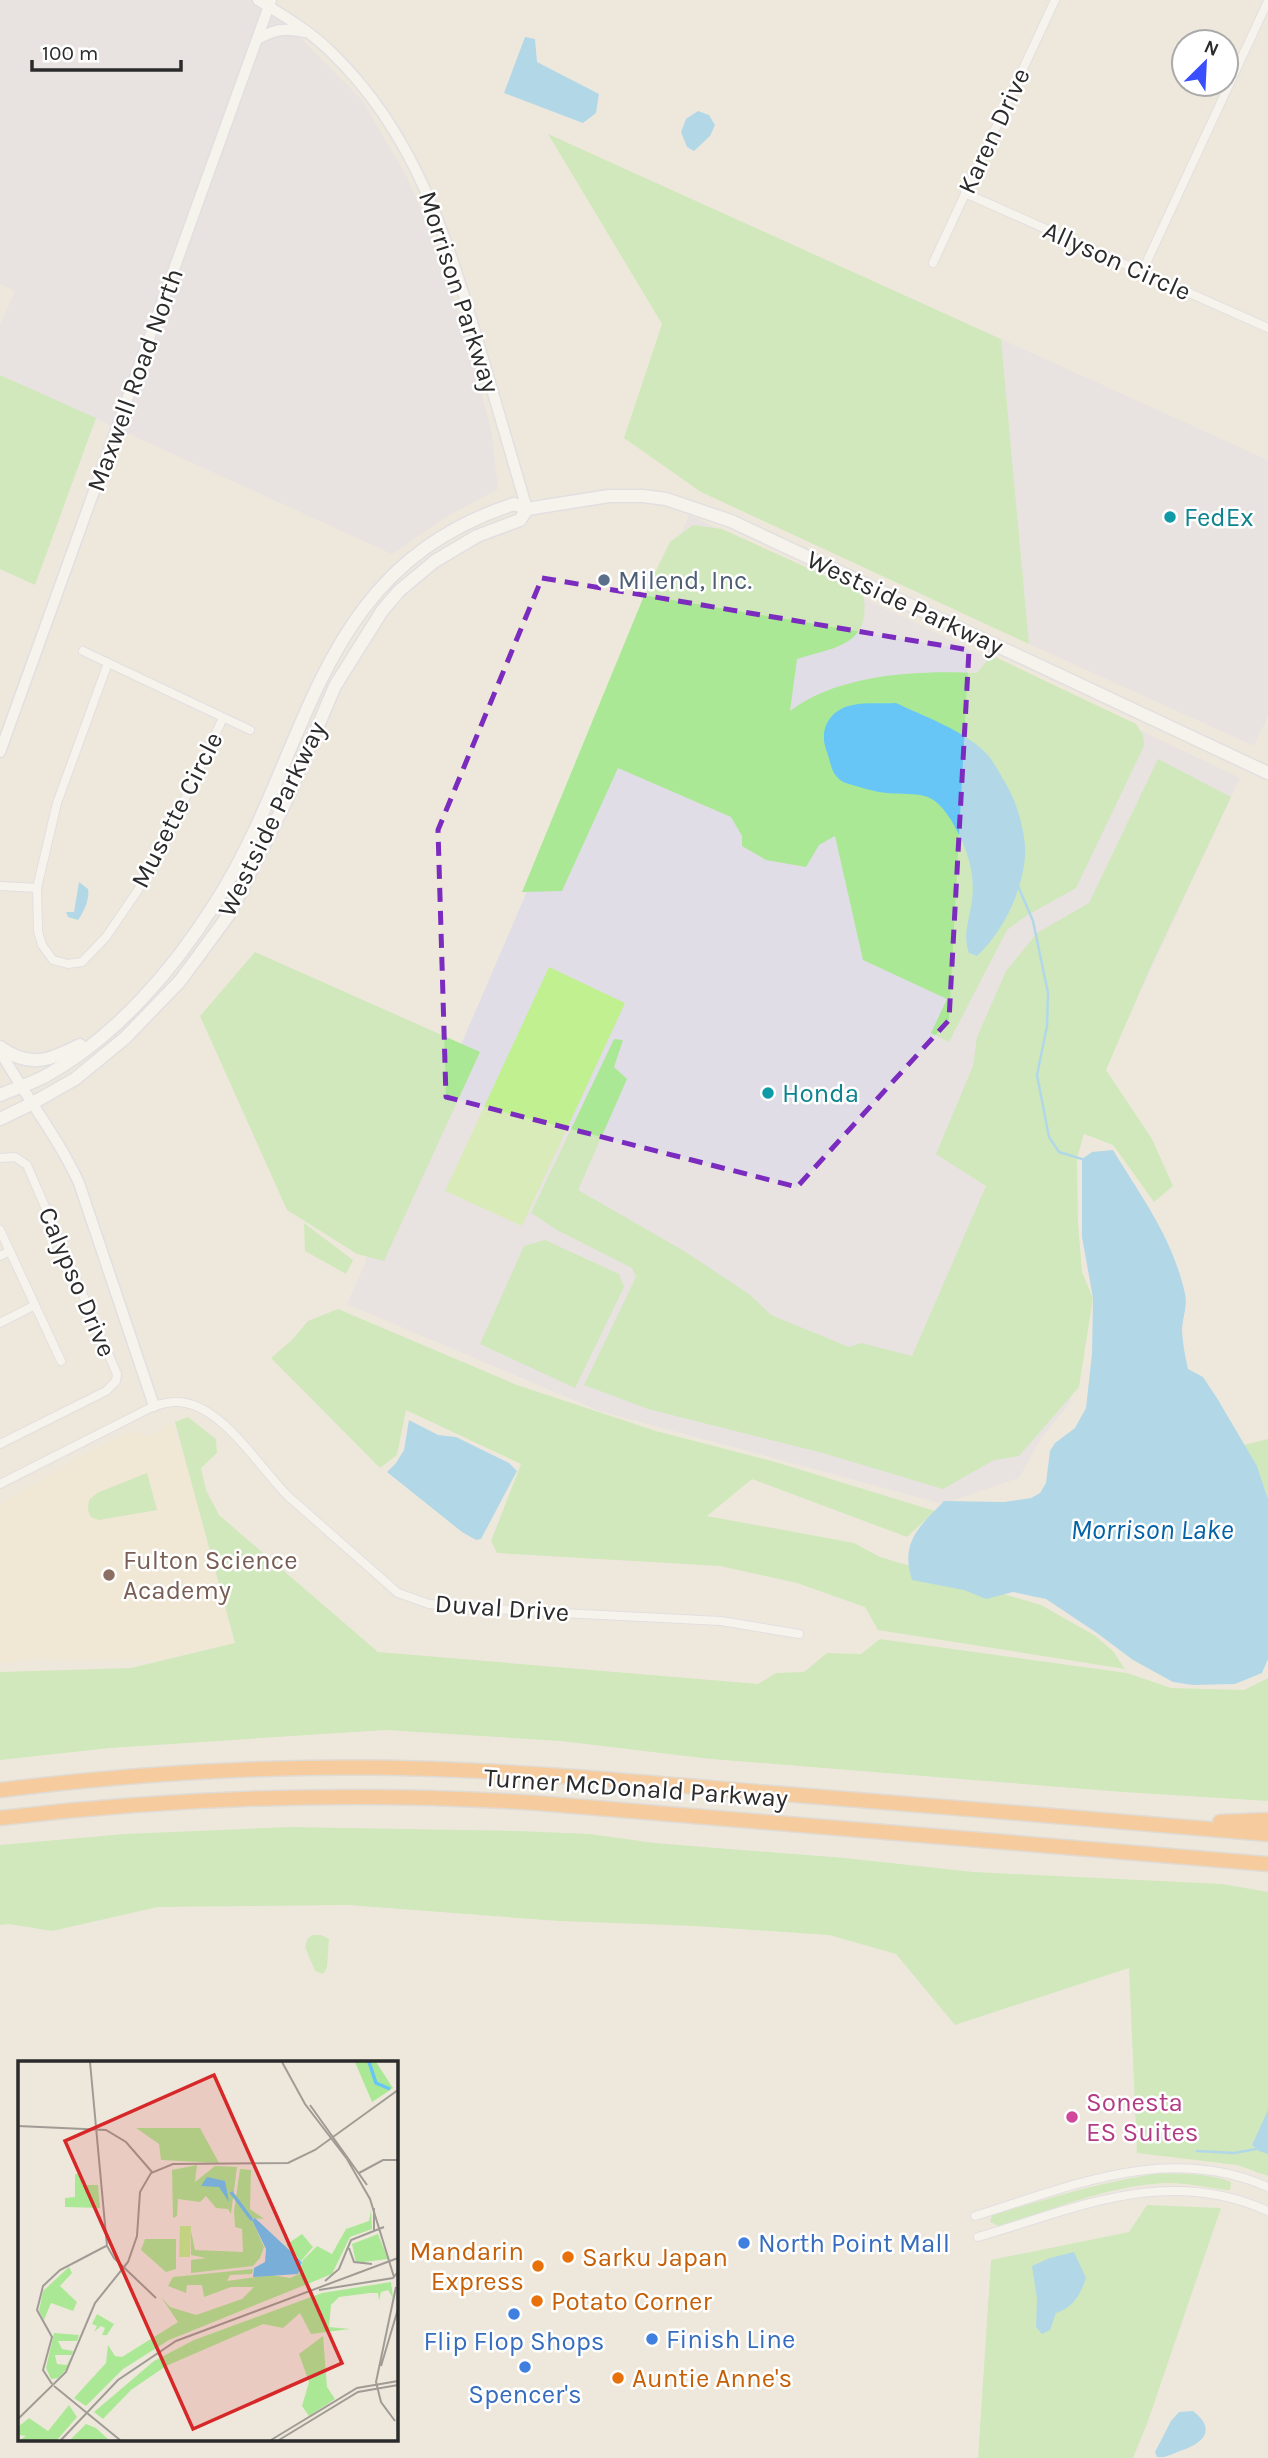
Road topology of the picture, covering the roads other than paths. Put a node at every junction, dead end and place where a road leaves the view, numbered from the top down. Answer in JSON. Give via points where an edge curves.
{"nodes":[{"id":1,"x":258,"y":0,"type":"edge"},
{"id":2,"x":1055,"y":0,"type":"edge"},
{"id":3,"x":1268,"y":1,"type":"edge"},
{"id":4,"x":270,"y":3,"type":"edge"},
{"id":5,"x":308,"y":32,"type":"junction"},
{"id":6,"x":257,"y":39,"type":"junction"},
{"id":7,"x":965,"y":193,"type":"junction"},
{"id":8,"x":933,"y":263,"type":"dead end"},
{"id":9,"x":1142,"y":272,"type":"junction"},
{"id":10,"x":1268,"y":328,"type":"edge"},
{"id":11,"x":527,"y":509,"type":"junction"},
{"id":12,"x":83,"y":651,"type":"dead end"},
{"id":13,"x":108,"y":663,"type":"junction"},
{"id":14,"x":223,"y":718,"type":"junction"},
{"id":15,"x":250,"y":730,"type":"dead end"},
{"id":16,"x":0,"y":752,"type":"edge"},
{"id":17,"x":1268,"y":773,"type":"edge"},
{"id":18,"x":0,"y":886,"type":"edge"},
{"id":19,"x":37,"y":888,"type":"junction"},
{"id":20,"x":105,"y":1032,"type":"junction"},
{"id":21,"x":0,"y":1049,"type":"edge"},
{"id":22,"x":20,"y":1086,"type":"junction"},
{"id":23,"x":0,"y":1096,"type":"edge"},
{"id":24,"x":31,"y":1104,"type":"junction"},
{"id":25,"x":0,"y":1119,"type":"edge"},
{"id":26,"x":0,"y":1158,"type":"edge"},
{"id":27,"x":0,"y":1230,"type":"edge"},
{"id":28,"x":10,"y":1251,"type":"junction"},
{"id":29,"x":0,"y":1256,"type":"edge"},
{"id":30,"x":35,"y":1305,"type":"junction"},
{"id":31,"x":0,"y":1323,"type":"edge"},
{"id":32,"x":61,"y":1361,"type":"dead end"},
{"id":33,"x":154,"y":1406,"type":"junction"},
{"id":34,"x":0,"y":1444,"type":"edge"},
{"id":35,"x":0,"y":1484,"type":"edge"},
{"id":36,"x":799,"y":1634,"type":"dead end"},
{"id":37,"x":0,"y":1790,"type":"edge"},
{"id":38,"x":0,"y":1818,"type":"edge"},
{"id":39,"x":1268,"y":1820,"type":"edge"},
{"id":40,"x":1177,"y":1826,"type":"junction"},
{"id":41,"x":1268,"y":1834,"type":"edge"},
{"id":42,"x":1268,"y":1864,"type":"edge"},
{"id":43,"x":1268,"y":2187,"type":"edge"},
{"id":44,"x":1268,"y":2211,"type":"edge"},
{"id":45,"x":975,"y":2216,"type":"dead end"},
{"id":46,"x":978,"y":2237,"type":"dead end"}],
"edges":[{"from":1,"to":4,"type":"street","name":"Morrison Parkway"},
{"from":2,"to":7,"type":"street","name":"Karen Drive"},
{"from":3,"to":9,"type":"street"},
{"from":4,"to":5,"type":"street","name":"Morrison Parkway"},
{"from":4,"to":6,"type":"street","name":"Maxwell Road North"},
{"from":5,"to":6,"type":"street","via":[[287,28]]},
{"from":5,"to":11,"type":"street","name":"Morrison Parkway","via":[[366,91],[433,203]]},
{"from":6,"to":16,"type":"street","name":"Maxwell Road North"},
{"from":7,"to":8,"type":"street","name":"Karen Drive"},
{"from":7,"to":9,"type":"street","name":"Allyson Circle"},
{"from":9,"to":10,"type":"street","name":"Allyson Circle"},
{"from":11,"to":17,"type":"main road","name":"Westside Parkway","via":[[628,496],[666,499],[695,508]]},
{"from":11,"to":20,"type":"main road","name":"Westside Parkway","via":[[514,504],[448,531],[386,579],[320,678],[271,794],[215,904],[167,970]]},
{"from":11,"to":24,"type":"main road","name":"Westside Parkway","via":[[520,520],[446,553],[399,591],[365,635],[335,686],[259,859],[199,957],[125,1038],[75,1079]]},
{"from":12,"to":13,"type":"street","name":"Musette Circle"},
{"from":13,"to":14,"type":"street","name":"Musette Circle"},
{"from":13,"to":19,"type":"street","name":"Musette Circle","via":[[57,803]]},
{"from":14,"to":15,"type":"street","name":"Musette Circle"},
{"from":14,"to":19,"type":"street","name":"Musette Circle","via":[[151,871],[106,937],[82,962],[53,960],[42,945]]},
{"from":18,"to":19,"type":"street"},
{"from":20,"to":21,"type":"main road","via":[[43,1061]]},
{"from":20,"to":22,"type":"main road","name":"Westside Parkway","via":[[65,1065]]},
{"from":21,"to":22,"type":"street"},
{"from":22,"to":23,"type":"main road","name":"Westside Parkway"},
{"from":22,"to":24,"type":"street"},
{"from":24,"to":25,"type":"main road","name":"Westside Parkway"},
{"from":24,"to":33,"type":"street","via":[[79,1183]]},
{"from":26,"to":34,"type":"street","name":"Calypso Drive","via":[[15,1157],[27,1165],[117,1374],[106,1391]]},
{"from":27,"to":28,"type":"street"},
{"from":28,"to":29,"type":"street"},
{"from":28,"to":30,"type":"street"},
{"from":30,"to":31,"type":"street"},
{"from":30,"to":32,"type":"street"},
{"from":33,"to":35,"type":"street"},
{"from":33,"to":36,"type":"street","name":"Duval Drive","via":[[183,1402],[206,1410],[289,1497],[398,1593],[412,1599],[509,1611],[721,1621]]},
{"from":37,"to":40,"type":"highway","name":"Turner McDonald Parkway","via":[[212,1771],[432,1769]]},
{"from":38,"to":42,"type":"highway","name":"Turner McDonald Parkway","via":[[213,1799],[428,1797]]},
{"from":39,"to":40,"type":"highway"},
{"from":40,"to":41,"type":"highway","name":"Turner McDonald Parkway"},
{"from":43,"to":45,"type":"street","via":[[1220,2172],[1152,2168],[1101,2177]]},
{"from":44,"to":46,"type":"street","via":[[1215,2194],[1154,2190]]}]}
